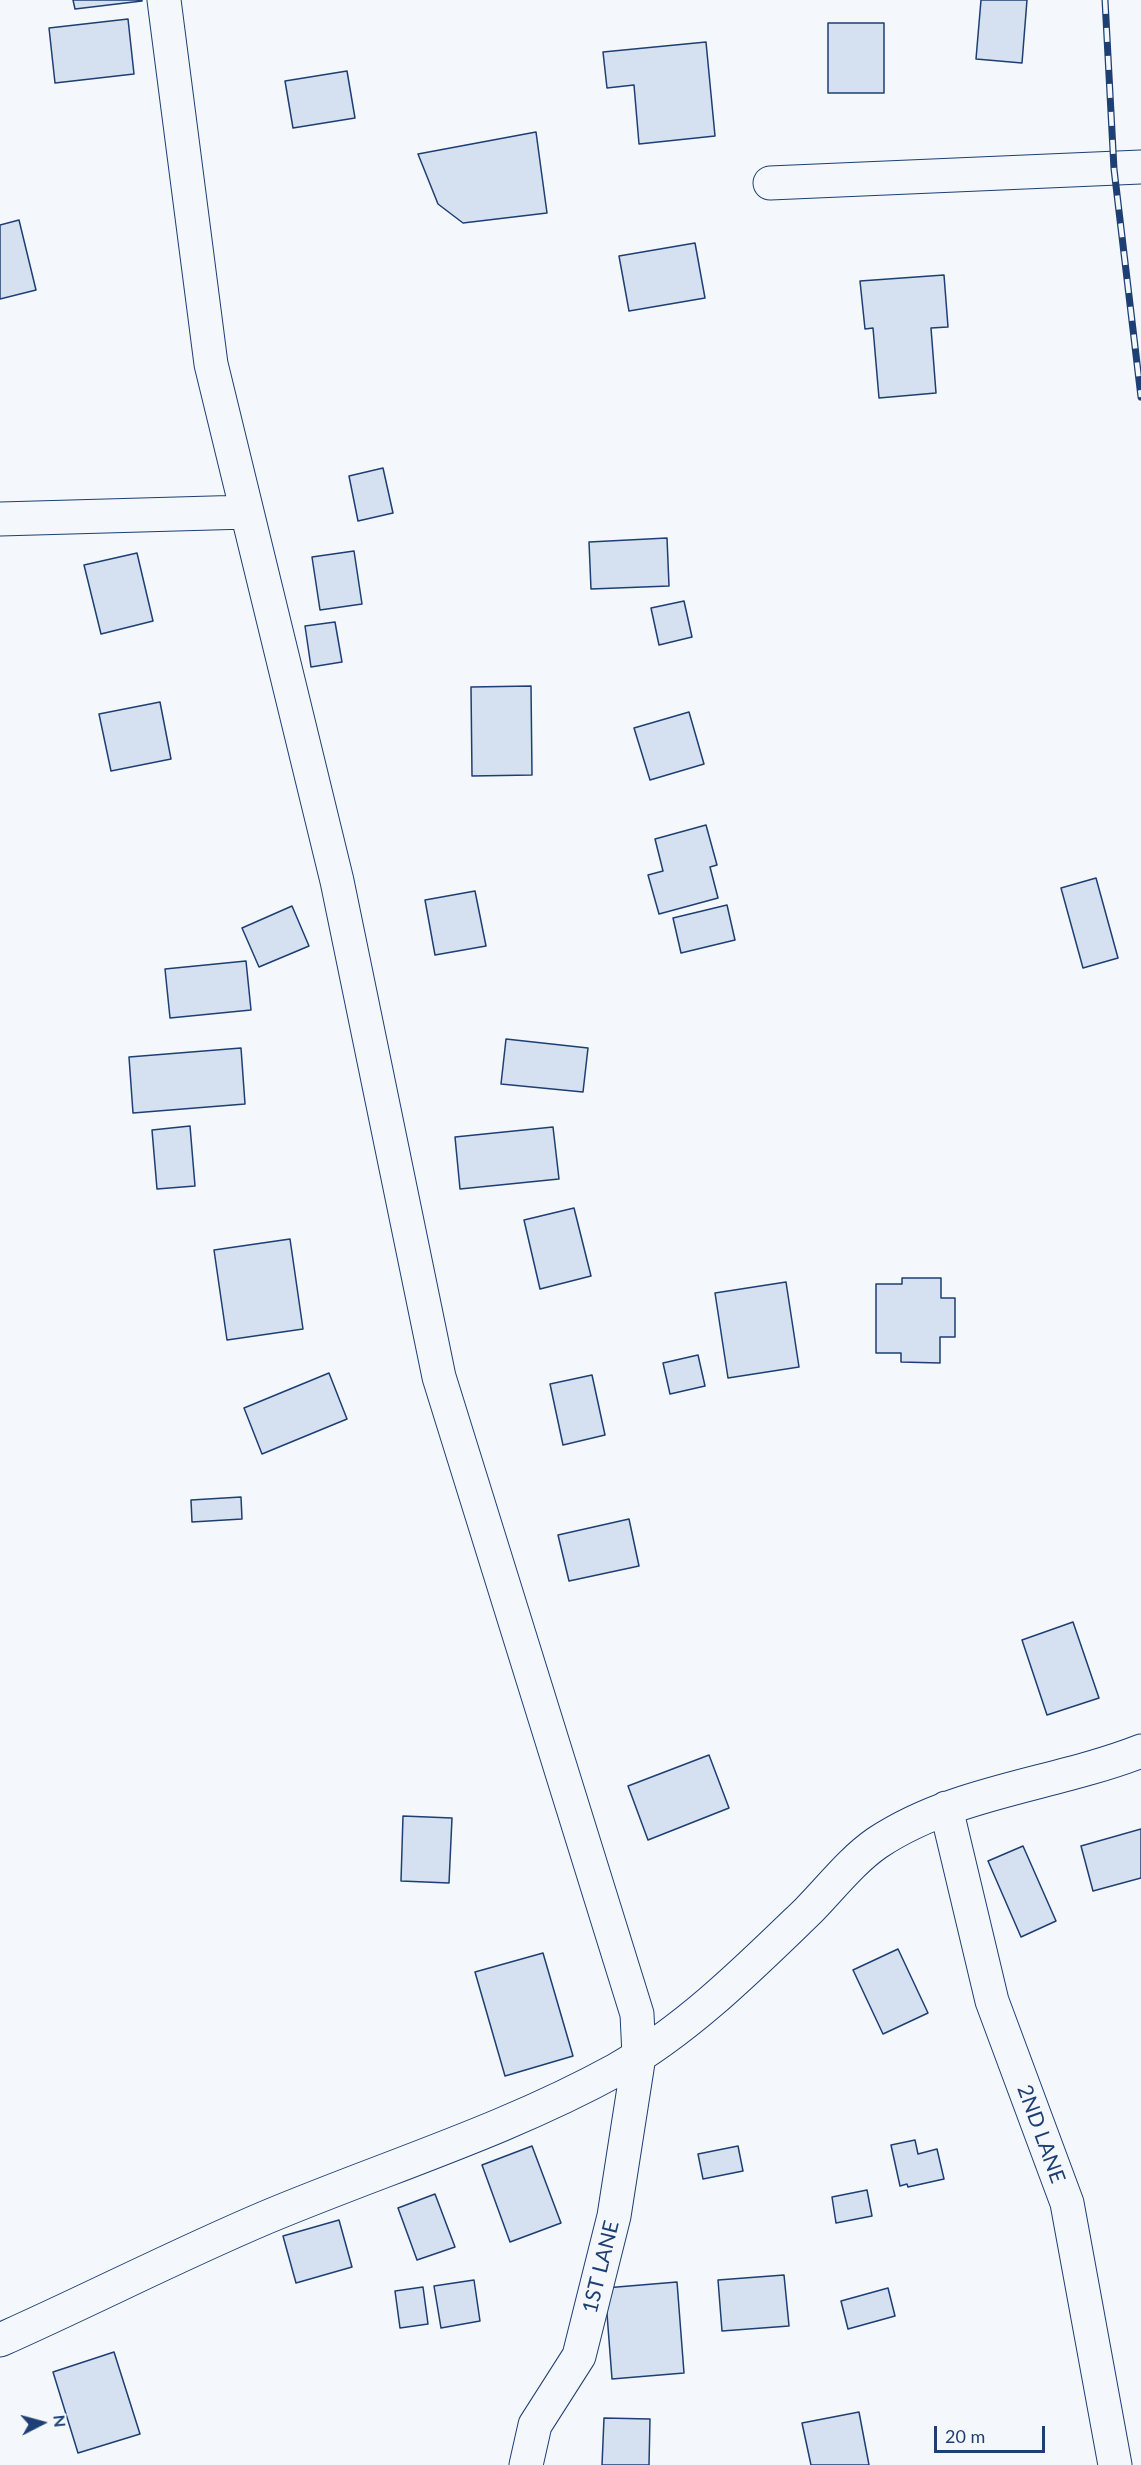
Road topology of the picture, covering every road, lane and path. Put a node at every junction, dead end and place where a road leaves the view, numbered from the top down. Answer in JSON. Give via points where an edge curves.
{"nodes":[{"id":1,"x":164,"y":0,"type":"edge"},
{"id":2,"x":1141,"y":167,"type":"edge"},
{"id":3,"x":770,"y":183,"type":"dead end"},
{"id":4,"x":247,"y":512,"type":"junction"},
{"id":5,"x":0,"y":519,"type":"edge"},
{"id":6,"x":1141,"y":1751,"type":"edge"},
{"id":7,"x":946,"y":1808,"type":"junction"},
{"id":8,"x":639,"y":2056,"type":"junction"},
{"id":9,"x":0,"y":2340,"type":"edge"},
{"id":10,"x":526,"y":2465,"type":"edge"},
{"id":11,"x":1115,"y":2465,"type":"edge"}],
"edges":[{"from":1,"to":4,"type":"street","name":"1ST LANE","via":[[211,364]]},
{"from":2,"to":3,"type":"street"},
{"from":4,"to":5,"type":"street"},
{"from":4,"to":8,"type":"street","name":"1ST LANE","via":[[337,881],[439,1377],[637,2014]]},
{"from":6,"to":7,"type":"street"},
{"from":7,"to":8,"type":"street","via":[[906,1825],[873,1846],[732,1985]]},
{"from":7,"to":11,"type":"street","name":"2ND LANE","via":[[992,2001],[1067,2203]]},
{"from":8,"to":9,"type":"street","via":[[554,2103],[268,2217]]},
{"from":8,"to":10,"type":"street","name":"1ST LANE","via":[[614,2216],[579,2356],[535,2426]]}]}
